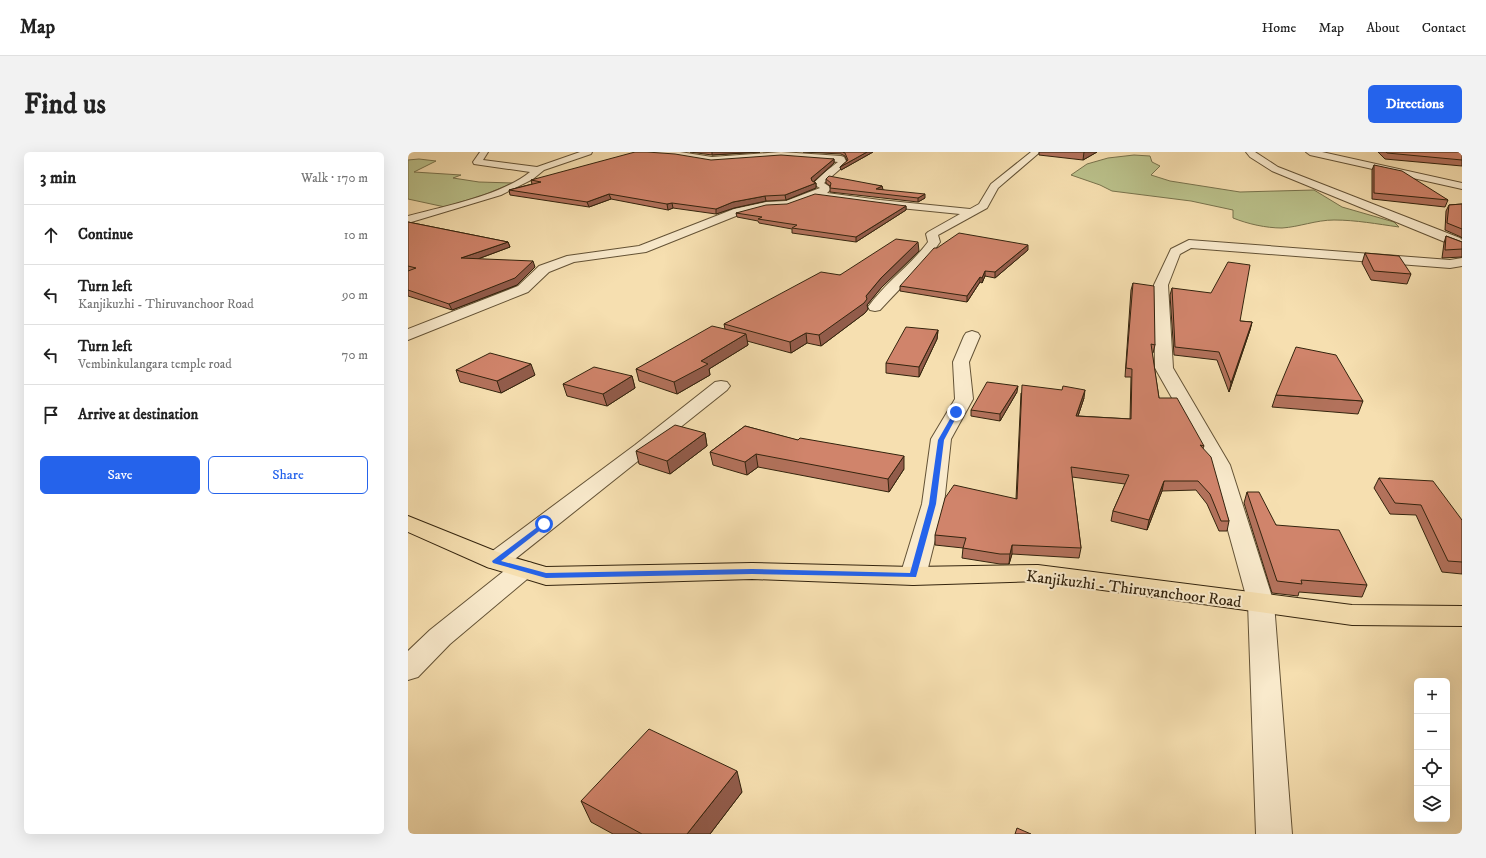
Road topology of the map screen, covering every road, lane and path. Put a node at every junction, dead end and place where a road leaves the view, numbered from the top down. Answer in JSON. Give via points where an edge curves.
{"nodes":[{"id":1,"x":484,"y":152,"type":"edge"},
{"id":2,"x":588,"y":152,"type":"edge"},
{"id":3,"x":648,"y":152,"type":"edge"},
{"id":4,"x":1036,"y":152,"type":"edge"},
{"id":5,"x":1250,"y":152,"type":"edge"},
{"id":6,"x":1310,"y":152,"type":"edge"},
{"id":7,"x":754,"y":154,"type":"edge"},
{"id":8,"x":539,"y":170,"type":"junction"},
{"id":9,"x":1462,"y":186,"type":"edge"},
{"id":10,"x":815,"y":194,"type":"junction"},
{"id":11,"x":972,"y":212,"type":"junction"},
{"id":12,"x":408,"y":220,"type":"edge"},
{"id":13,"x":1462,"y":245,"type":"edge"},
{"id":14,"x":1462,"y":262,"type":"edge"},
{"id":15,"x":875,"y":307,"type":"dead end"},
{"id":16,"x":408,"y":335,"type":"edge"},
{"id":17,"x":972,"y":336,"type":"dead end"},
{"id":18,"x":721,"y":386,"type":"dead end"},
{"id":19,"x":408,"y":523,"type":"edge"},
{"id":20,"x":496,"y":561,"type":"junction"},
{"id":21,"x":523,"y":569,"type":"junction"},
{"id":22,"x":914,"y":576,"type":"junction"},
{"id":23,"x":1261,"y":603,"type":"junction"},
{"id":24,"x":1462,"y":616,"type":"edge"},
{"id":25,"x":408,"y":669,"type":"edge"},
{"id":26,"x":1274,"y":834,"type":"edge"}],
"edges":[{"from":1,"to":8,"type":"street","via":[[477,162]]},
{"from":2,"to":8,"type":"street"},
{"from":3,"to":7,"type":"street","via":[[712,160]]},
{"from":4,"to":11,"type":"street","via":[[994,186],[983,206]]},
{"from":5,"to":13,"type":"street","via":[[1275,169]]},
{"from":6,"to":9,"type":"street"},
{"from":7,"to":10,"type":"street","via":[[841,159],[842,163],[818,184],[825,187],[825,190]]},
{"from":8,"to":12,"type":"street","via":[[512,187]]},
{"from":10,"to":11,"type":"street"},
{"from":10,"to":16,"type":"street","via":[[787,204],[738,211],[642,250],[572,258],[544,269],[523,289]]},
{"from":11,"to":15,"type":"street","via":[[932,234],[934,242],[924,256]]},
{"from":14,"to":23,"type":"street","via":[[1450,264],[1189,244],[1175,252],[1161,285],[1164,368],[1220,465]]},
{"from":17,"to":22,"type":"street","via":[[961,362],[964,399],[941,440],[933,504]]},
{"from":18,"to":20,"type":"street"},
{"from":19,"to":20,"type":"main road","name":"Kanjikuzhi - Thiruvanchoor Road"},
{"from":20,"to":21,"type":"main road","name":"Kanjikuzhi - Thiruvanchoor Road"},
{"from":21,"to":22,"type":"main road","name":"Kanjikuzhi - Thiruvanchoor Road","via":[[546,576],[752,572]]},
{"from":21,"to":25,"type":"street","via":[[440,637]]},
{"from":22,"to":23,"type":"main road","name":"Kanjikuzhi - Thiruvanchoor Road","via":[[1038,574]]},
{"from":23,"to":24,"type":"main road","name":"Kanjikuzhi - Thiruvanchoor Road","via":[[1352,616]]},
{"from":23,"to":26,"type":"street"}]}
